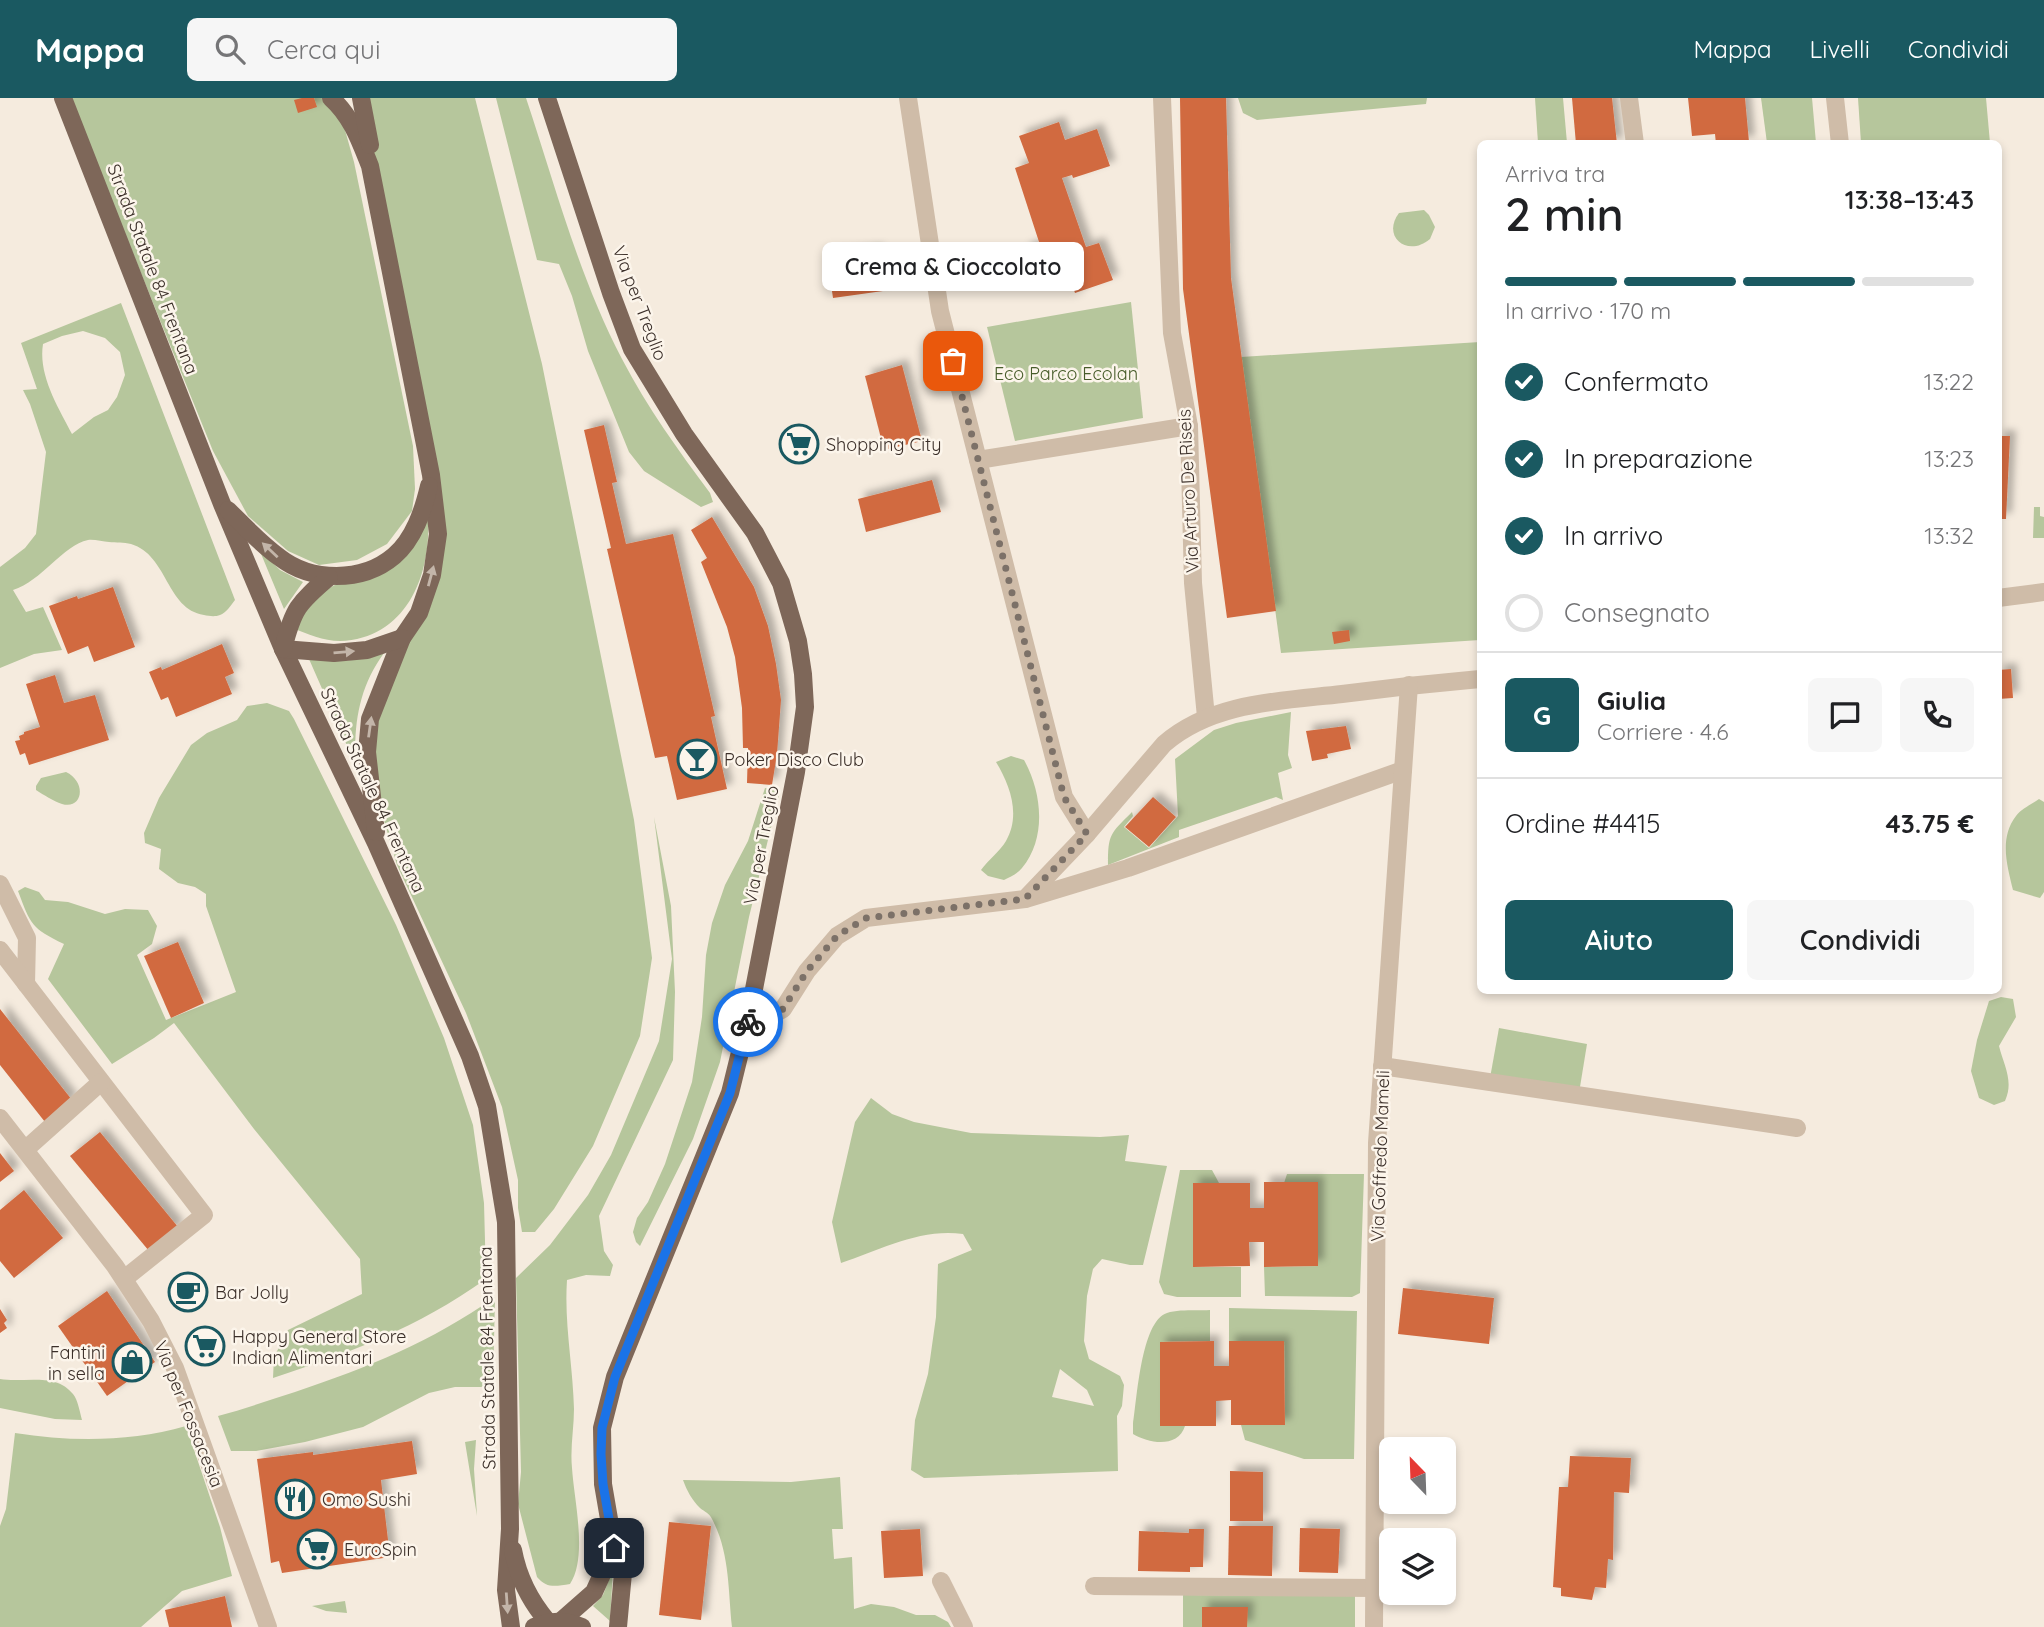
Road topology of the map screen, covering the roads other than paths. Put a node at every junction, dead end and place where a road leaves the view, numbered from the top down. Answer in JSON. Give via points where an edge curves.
{"nodes":[{"id":1,"x":63,"y":98,"type":"edge"},
{"id":2,"x":331,"y":98,"type":"edge"},
{"id":3,"x":361,"y":98,"type":"edge"},
{"id":4,"x":547,"y":98,"type":"edge"},
{"id":5,"x":908,"y":98,"type":"edge"},
{"id":6,"x":1162,"y":98,"type":"edge"},
{"id":7,"x":1629,"y":98,"type":"edge"},
{"id":8,"x":1835,"y":98,"type":"edge"},
{"id":9,"x":1634,"y":140,"type":"edge"},
{"id":10,"x":1840,"y":140,"type":"edge"},
{"id":11,"x":370,"y":166,"type":"junction"},
{"id":12,"x":1189,"y":426,"type":"junction"},
{"id":13,"x":978,"y":460,"type":"junction"},
{"id":14,"x":431,"y":475,"type":"junction"},
{"id":15,"x":222,"y":504,"type":"junction"},
{"id":16,"x":330,"y":577,"type":"junction"},
{"id":17,"x":2044,"y":592,"type":"edge"},
{"id":18,"x":2002,"y":597,"type":"edge"},
{"id":19,"x":402,"y":638,"type":"junction"},
{"id":20,"x":283,"y":649,"type":"junction"},
{"id":21,"x":1477,"y":679,"type":"edge"},
{"id":22,"x":1409,"y":685,"type":"junction"},
{"id":23,"x":1206,"y":717,"type":"junction"},
{"id":24,"x":1403,"y":770,"type":"junction"},
{"id":25,"x":1087,"y":834,"type":"junction"},
{"id":26,"x":376,"y":843,"type":"junction"},
{"id":27,"x":0,"y":884,"type":"edge"},
{"id":28,"x":1025,"y":899,"type":"junction"},
{"id":29,"x":0,"y":950,"type":"edge"},
{"id":30,"x":26,"y":984,"type":"junction"},
{"id":31,"x":748,"y":1020,"type":"junction"},
{"id":32,"x":1382,"y":1066,"type":"junction"},
{"id":33,"x":101,"y":1082,"type":"junction"},
{"id":34,"x":0,"y":1118,"type":"edge"},
{"id":35,"x":1797,"y":1129,"type":"dead end"},
{"id":36,"x":26,"y":1149,"type":"junction"},
{"id":37,"x":124,"y":1279,"type":"junction"},
{"id":38,"x":510,"y":1529,"type":"junction"},
{"id":39,"x":614,"y":1548,"type":"junction"},
{"id":40,"x":941,"y":1581,"type":"dead end"},
{"id":41,"x":1094,"y":1586,"type":"dead end"},
{"id":42,"x":1374,"y":1588,"type":"junction"},
{"id":43,"x":548,"y":1623,"type":"edge"},
{"id":44,"x":268,"y":1627,"type":"edge"},
{"id":45,"x":511,"y":1627,"type":"edge"},
{"id":46,"x":582,"y":1627,"type":"edge"},
{"id":47,"x":618,"y":1627,"type":"edge"},
{"id":48,"x":964,"y":1627,"type":"edge"},
{"id":49,"x":1374,"y":1627,"type":"edge"}],
"edges":[{"from":1,"to":15,"type":"main road","name":"Strada Statale 84 Frentana"},
{"from":2,"to":11,"type":"main road","via":[[354,127]]},
{"from":3,"to":11,"type":"main road"},
{"from":4,"to":31,"type":"main road","name":"Via per Treglio","via":[[632,349],[684,435],[755,533],[781,583],[798,641],[803,674],[801,733]]},
{"from":5,"to":13,"type":"street","via":[[940,311]]},
{"from":6,"to":12,"type":"street","name":"Via Arturo De Riseis","via":[[1172,333]]},
{"from":7,"to":9,"type":"street"},
{"from":8,"to":10,"type":"street"},
{"from":11,"to":14,"type":"main road"},
{"from":12,"to":13,"type":"street"},
{"from":12,"to":23,"type":"street","name":"Via Arturo De Riseis","via":[[1192,583]]},
{"from":13,"to":25,"type":"street","via":[[1064,797]]},
{"from":14,"to":16,"type":"main road","via":[[418,523],[395,555],[361,573]]},
{"from":19,"to":14,"type":"main road","one_way":true,"via":[[419,613],[432,575],[438,534]]},
{"from":16,"to":15,"type":"main road","one_way":true,"via":[[280,558]]},
{"from":15,"to":20,"type":"main road","name":"Strada Statale 84 Frentana"},
{"from":16,"to":20,"type":"main road","via":[[306,596],[291,618]]},
{"from":17,"to":18,"type":"street"},
{"from":20,"to":19,"type":"main road","one_way":true,"via":[[367,650]]},
{"from":26,"to":19,"type":"main road","one_way":true,"via":[[367,752],[370,719]]},
{"from":20,"to":26,"type":"main road","name":"Strada Statale 84 Frentana"},
{"from":21,"to":22,"type":"street"},
{"from":22,"to":23,"type":"street","via":[[1259,704]]},
{"from":22,"to":24,"type":"street","name":"Via Goffredo Mameli"},
{"from":23,"to":25,"type":"street","via":[[1164,744]]},
{"from":24,"to":28,"type":"street","via":[[1128,869]]},
{"from":24,"to":32,"type":"street","name":"Via Goffredo Mameli"},
{"from":25,"to":28,"type":"street"},
{"from":26,"to":38,"type":"main road","name":"Strada Statale 84 Frentana","via":[[470,1056],[487,1107],[506,1222]]},
{"from":27,"to":30,"type":"street","via":[[27,938]]},
{"from":28,"to":31,"type":"street","via":[[866,918],[837,936],[783,1009],[759,1022]]},
{"from":29,"to":30,"type":"street"},
{"from":30,"to":33,"type":"street"},
{"from":31,"to":39,"type":"main road","name":"Via per Treglio","via":[[730,1093],[615,1377],[602,1428],[603,1484]]},
{"from":32,"to":35,"type":"street"},
{"from":32,"to":42,"type":"street","name":"Via Goffredo Mameli","via":[[1377,1143]]},
{"from":33,"to":36,"type":"street"},
{"from":33,"to":37,"type":"street","via":[[204,1215]]},
{"from":34,"to":36,"type":"street","name":"Via per Fossacesia"},
{"from":36,"to":37,"type":"street","name":"Via per Fossacesia"},
{"from":37,"to":44,"type":"street","name":"Via per Fossacesia","via":[[174,1368]]},
{"from":38,"to":43,"type":"main road","name":"Strada Statale 84 Frentana","via":[[519,1574]]},
{"from":38,"to":45,"type":"main road","name":"Strada Statale 84 Frentana","one_way":true,"via":[[506,1590]]},
{"from":39,"to":43,"type":"main road","via":[[594,1592]]},
{"from":39,"to":47,"type":"main road","name":"Via per Treglio","via":[[623,1573]]},
{"from":40,"to":48,"type":"street"},
{"from":41,"to":42,"type":"street"},
{"from":42,"to":49,"type":"street","name":"Via Goffredo Mameli"},
{"from":43,"to":46,"type":"main road"}]}
